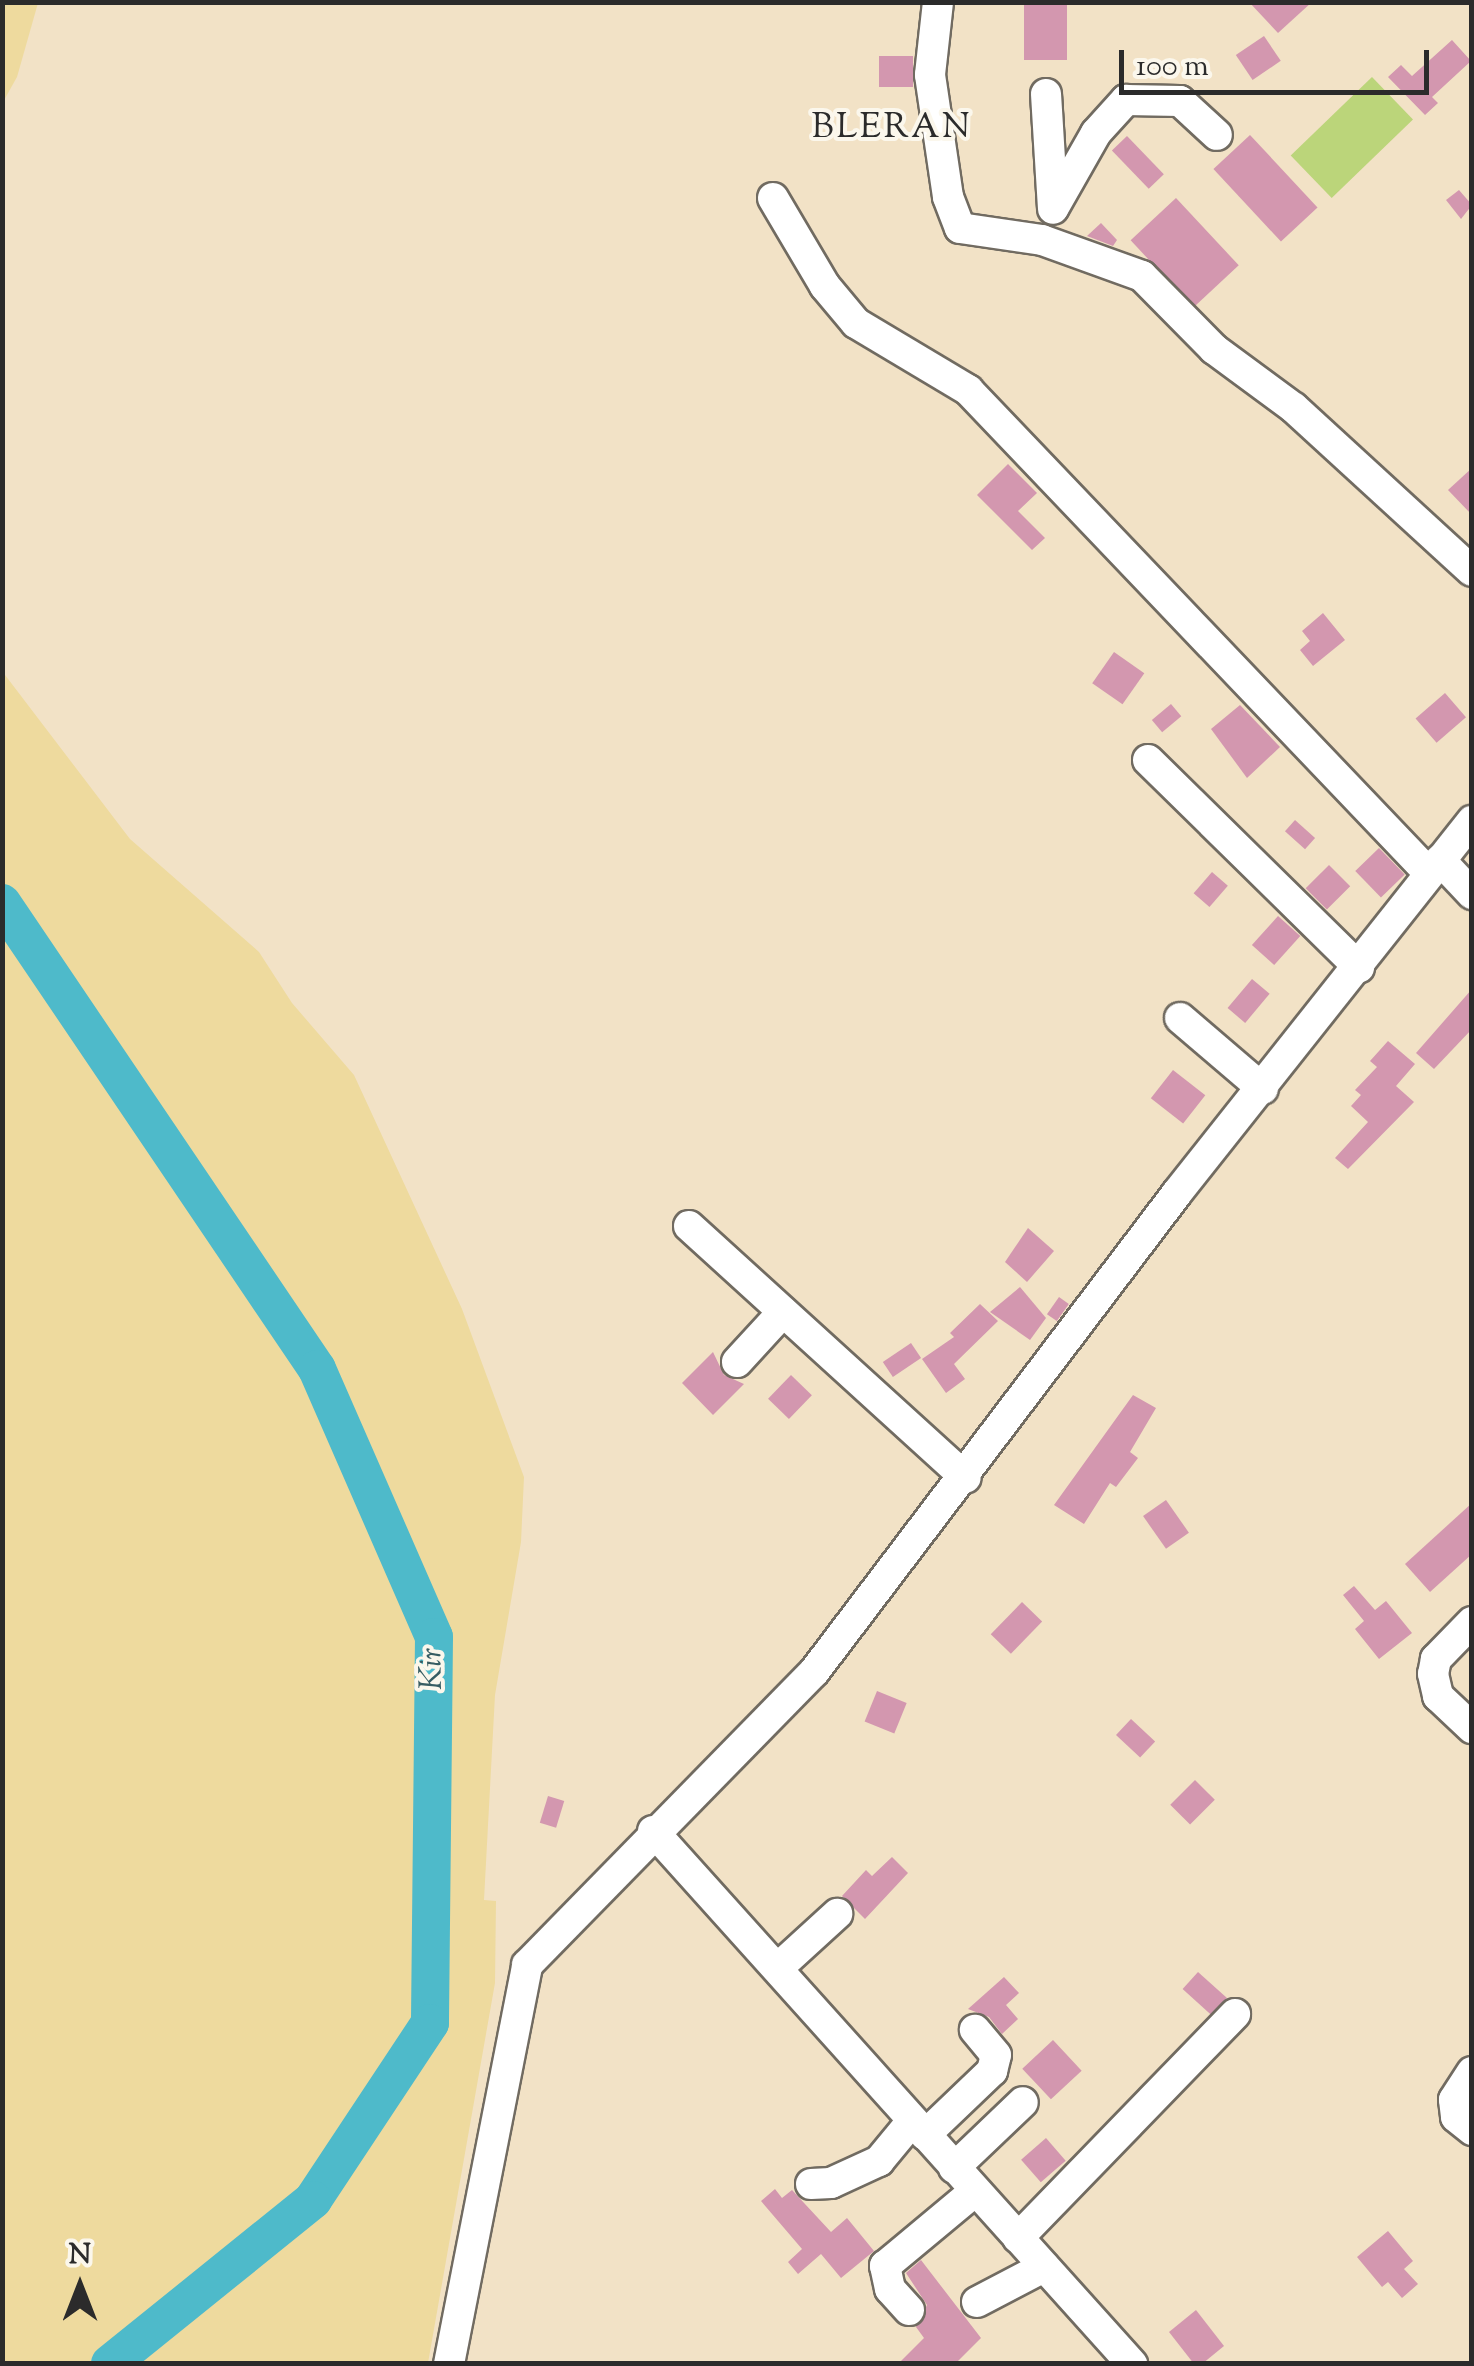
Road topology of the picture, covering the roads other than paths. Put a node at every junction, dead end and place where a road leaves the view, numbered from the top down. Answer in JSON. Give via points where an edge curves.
{"nodes":[{"id":1,"x":938,"y":2,"type":"edge"},
{"id":2,"x":1046,"y":94,"type":"dead end"},
{"id":3,"x":1217,"y":134,"type":"dead end"},
{"id":4,"x":773,"y":198,"type":"dead end"},
{"id":5,"x":1054,"y":207,"type":"junction"},
{"id":6,"x":1042,"y":240,"type":"junction"},
{"id":7,"x":1472,"y":571,"type":"edge"},
{"id":8,"x":1148,"y":760,"type":"dead end"},
{"id":9,"x":1472,"y":821,"type":"edge"},
{"id":10,"x":1434,"y":866,"type":"junction"},
{"id":11,"x":1472,"y":894,"type":"edge"},
{"id":12,"x":1359,"y":966,"type":"junction"},
{"id":13,"x":1180,"y":1018,"type":"dead end"},
{"id":14,"x":1263,"y":1088,"type":"junction"},
{"id":15,"x":690,"y":1226,"type":"dead end"},
{"id":16,"x":783,"y":1312,"type":"junction"},
{"id":17,"x":737,"y":1362,"type":"dead end"},
{"id":18,"x":966,"y":1478,"type":"junction"},
{"id":19,"x":1472,"y":1622,"type":"edge"},
{"id":20,"x":1472,"y":1728,"type":"edge"},
{"id":21,"x":653,"y":1830,"type":"junction"},
{"id":22,"x":838,"y":1914,"type":"dead end"},
{"id":23,"x":779,"y":1968,"type":"junction"},
{"id":24,"x":1235,"y":2014,"type":"dead end"},
{"id":25,"x":975,"y":2030,"type":"dead end"},
{"id":26,"x":1472,"y":2072,"type":"edge"},
{"id":27,"x":1024,"y":2102,"type":"dead end"},
{"id":28,"x":918,"y":2128,"type":"junction"},
{"id":29,"x":1472,"y":2130,"type":"edge"},
{"id":30,"x":954,"y":2168,"type":"junction"},
{"id":31,"x":811,"y":2184,"type":"dead end"},
{"id":32,"x":975,"y":2191,"type":"junction"},
{"id":33,"x":1018,"y":2238,"type":"junction"},
{"id":34,"x":1044,"y":2267,"type":"junction"},
{"id":35,"x":978,"y":2302,"type":"dead end"},
{"id":36,"x":909,"y":2310,"type":"dead end"},
{"id":37,"x":449,"y":2364,"type":"edge"},
{"id":38,"x":1132,"y":2364,"type":"edge"}],
"edges":[{"from":1,"to":6,"type":"street","via":[[932,93],[948,197],[966,234]]},
{"from":2,"to":5,"type":"street"},
{"from":3,"to":5,"type":"street","via":[[1180,102],[1126,100],[1096,133]]},
{"from":4,"to":10,"type":"street","via":[[825,286],[856,323],[968,390]]},
{"from":5,"to":6,"type":"street"},
{"from":6,"to":7,"type":"street","via":[[1142,276],[1204,340],[1294,408]]},
{"from":8,"to":12,"type":"street"},
{"from":9,"to":10,"type":"street"},
{"from":10,"to":11,"type":"street"},
{"from":10,"to":12,"type":"street"},
{"from":12,"to":14,"type":"street"},
{"from":13,"to":14,"type":"street"},
{"from":14,"to":18,"type":"street"},
{"from":15,"to":16,"type":"street"},
{"from":16,"to":17,"type":"street"},
{"from":16,"to":18,"type":"street"},
{"from":18,"to":21,"type":"street","via":[[814,1672]]},
{"from":19,"to":20,"type":"street","via":[[1436,1660],[1432,1674],[1438,1696]]},
{"from":21,"to":23,"type":"street"},
{"from":21,"to":37,"type":"street","via":[[527,1965]]},
{"from":22,"to":23,"type":"street"},
{"from":23,"to":28,"type":"street"},
{"from":24,"to":33,"type":"street"},
{"from":25,"to":28,"type":"street","via":[[996,2056],[992,2070]]},
{"from":26,"to":29,"type":"street","via":[[1454,2100],[1456,2117]]},
{"from":27,"to":30,"type":"street"},
{"from":28,"to":30,"type":"street"},
{"from":28,"to":31,"type":"street","via":[[879,2161],[831,2184]]},
{"from":30,"to":32,"type":"street"},
{"from":32,"to":33,"type":"street"},
{"from":32,"to":36,"type":"street","via":[[885,2266],[890,2289]]},
{"from":33,"to":34,"type":"street"},
{"from":34,"to":35,"type":"street"},
{"from":34,"to":38,"type":"street"}]}
